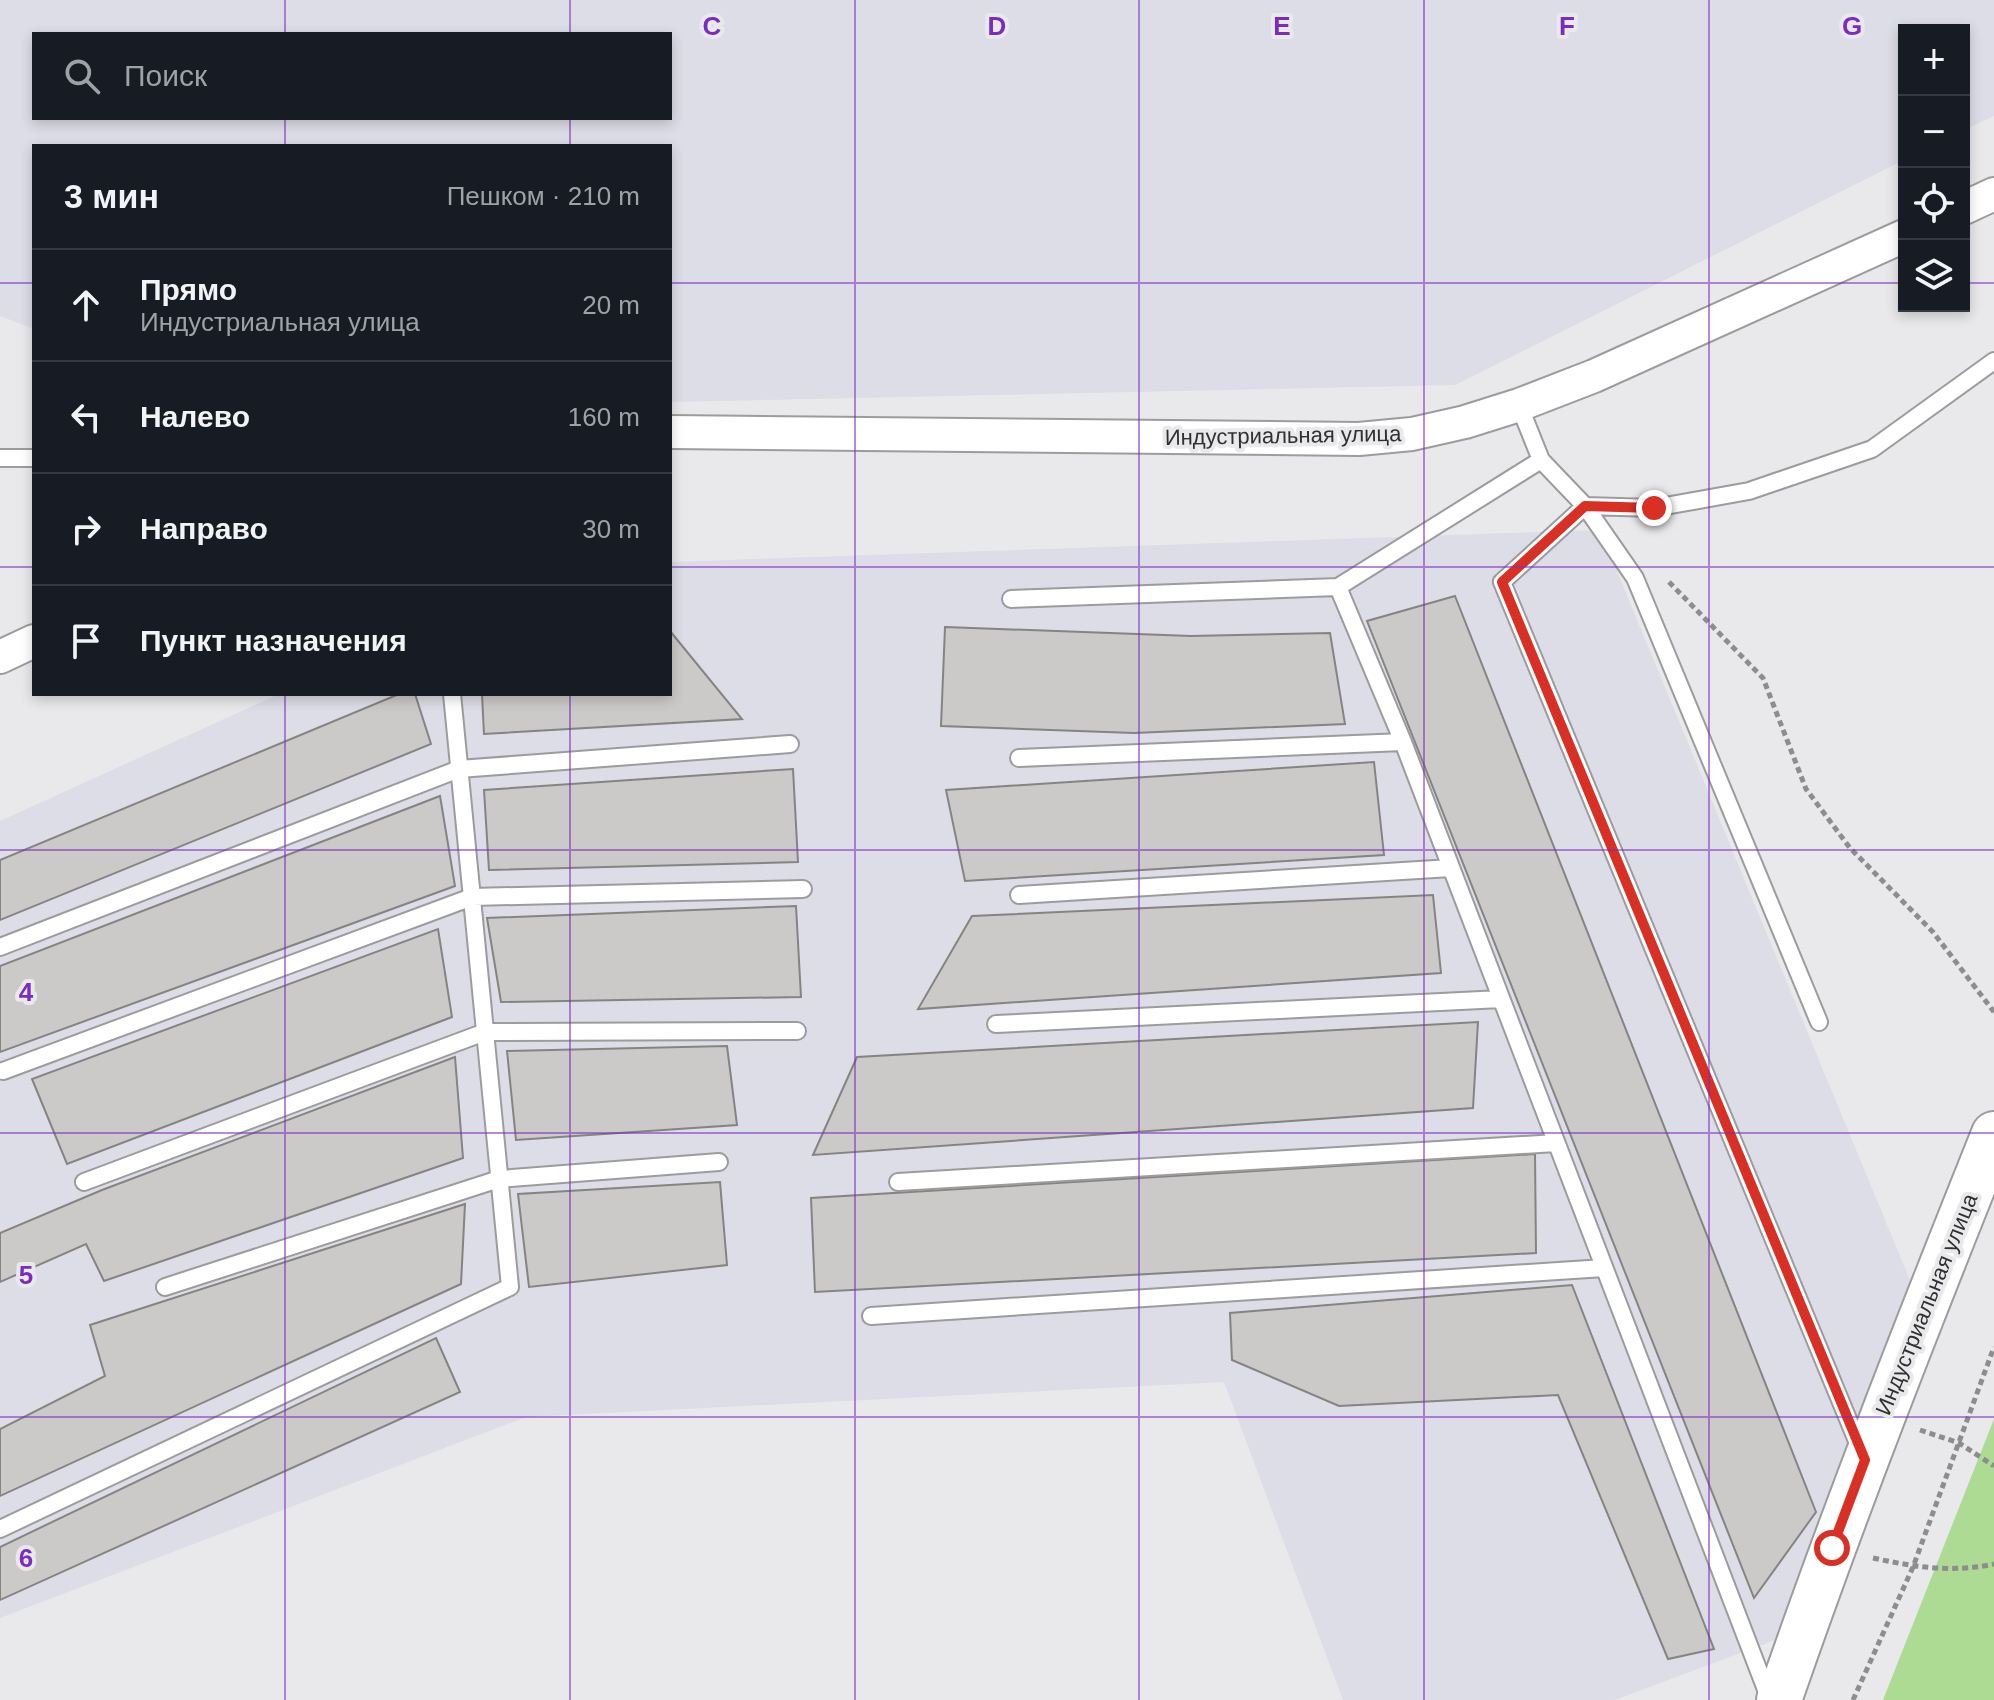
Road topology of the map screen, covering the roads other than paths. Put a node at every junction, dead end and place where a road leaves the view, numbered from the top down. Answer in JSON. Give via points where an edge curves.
{"nodes":[{"id":1,"x":1994,"y":194,"type":"edge"},
{"id":2,"x":1970,"y":205,"type":"edge"},
{"id":3,"x":1898,"y":239,"type":"edge"},
{"id":4,"x":1994,"y":361,"type":"edge"},
{"id":5,"x":1519,"y":405,"type":"junction"},
{"id":6,"x":672,"y":432,"type":"edge"},
{"id":7,"x":0,"y":458,"type":"edge"},
{"id":8,"x":32,"y":458,"type":"edge"},
{"id":9,"x":1541,"y":460,"type":"junction"},
{"id":10,"x":1585,"y":506,"type":"junction"},
{"id":11,"x":1338,"y":587,"type":"junction"},
{"id":12,"x":1011,"y":599,"type":"dead end"},
{"id":13,"x":32,"y":642,"type":"edge"},
{"id":14,"x":0,"y":657,"type":"edge"},
{"id":15,"x":452,"y":696,"type":"edge"},
{"id":16,"x":1403,"y":742,"type":"junction"},
{"id":17,"x":790,"y":744,"type":"dead end"},
{"id":18,"x":1019,"y":758,"type":"dead end"},
{"id":19,"x":459,"y":769,"type":"junction"},
{"id":20,"x":1451,"y":868,"type":"junction"},
{"id":21,"x":803,"y":889,"type":"dead end"},
{"id":22,"x":1019,"y":895,"type":"dead end"},
{"id":23,"x":472,"y":897,"type":"junction"},
{"id":24,"x":0,"y":947,"type":"edge"},
{"id":25,"x":1501,"y":999,"type":"junction"},
{"id":26,"x":1819,"y":1022,"type":"dead end"},
{"id":27,"x":996,"y":1024,"type":"dead end"},
{"id":28,"x":797,"y":1031,"type":"dead end"},
{"id":29,"x":485,"y":1032,"type":"junction"},
{"id":30,"x":3,"y":1071,"type":"dead end"},
{"id":31,"x":1994,"y":1134,"type":"edge"},
{"id":32,"x":1556,"y":1143,"type":"junction"},
{"id":33,"x":719,"y":1162,"type":"dead end"},
{"id":34,"x":499,"y":1179,"type":"junction"},
{"id":35,"x":84,"y":1182,"type":"dead end"},
{"id":36,"x":898,"y":1182,"type":"dead end"},
{"id":37,"x":1604,"y":1268,"type":"junction"},
{"id":38,"x":165,"y":1287,"type":"dead end"},
{"id":39,"x":871,"y":1316,"type":"dead end"},
{"id":40,"x":1865,"y":1460,"type":"junction"},
{"id":41,"x":0,"y":1529,"type":"edge"},
{"id":42,"x":1770,"y":1700,"type":"edge"},
{"id":43,"x":1779,"y":1700,"type":"edge"}],
"edges":[{"from":1,"to":2,"type":"street"},
{"from":3,"to":5,"type":"street","name":"Индустриальная улица"},
{"from":4,"to":10,"type":"lane","via":[[1872,449],[1749,491],[1654,508]]},
{"from":5,"to":6,"type":"street","name":"Индустриальная улица","via":[[1412,434],[1359,439]]},
{"from":5,"to":9,"type":"lane"},
{"from":7,"to":8,"type":"lane"},
{"from":9,"to":10,"type":"lane"},
{"from":9,"to":11,"type":"lane"},
{"from":10,"to":26,"type":"lane","via":[[1635,578]]},
{"from":10,"to":40,"type":"lane","via":[[1502,582]]},
{"from":11,"to":12,"type":"lane"},
{"from":11,"to":16,"type":"lane"},
{"from":13,"to":14,"type":"street"},
{"from":15,"to":19,"type":"lane"},
{"from":16,"to":18,"type":"lane"},
{"from":16,"to":20,"type":"lane"},
{"from":17,"to":19,"type":"lane"},
{"from":19,"to":23,"type":"lane"},
{"from":19,"to":24,"type":"lane"},
{"from":20,"to":22,"type":"lane"},
{"from":20,"to":25,"type":"lane"},
{"from":21,"to":23,"type":"lane"},
{"from":23,"to":29,"type":"lane"},
{"from":23,"to":30,"type":"lane"},
{"from":25,"to":27,"type":"lane"},
{"from":25,"to":32,"type":"lane"},
{"from":28,"to":29,"type":"lane"},
{"from":29,"to":34,"type":"lane"},
{"from":29,"to":35,"type":"lane"},
{"from":31,"to":40,"type":"street","name":"Индустриальная улица"},
{"from":32,"to":36,"type":"lane"},
{"from":32,"to":37,"type":"lane"},
{"from":33,"to":34,"type":"lane"},
{"from":34,"to":38,"type":"lane"},
{"from":34,"to":41,"type":"lane","via":[[510,1287]]},
{"from":37,"to":39,"type":"lane"},
{"from":37,"to":42,"type":"lane"},
{"from":40,"to":43,"type":"street","name":"Индустриальная улица"}]}
